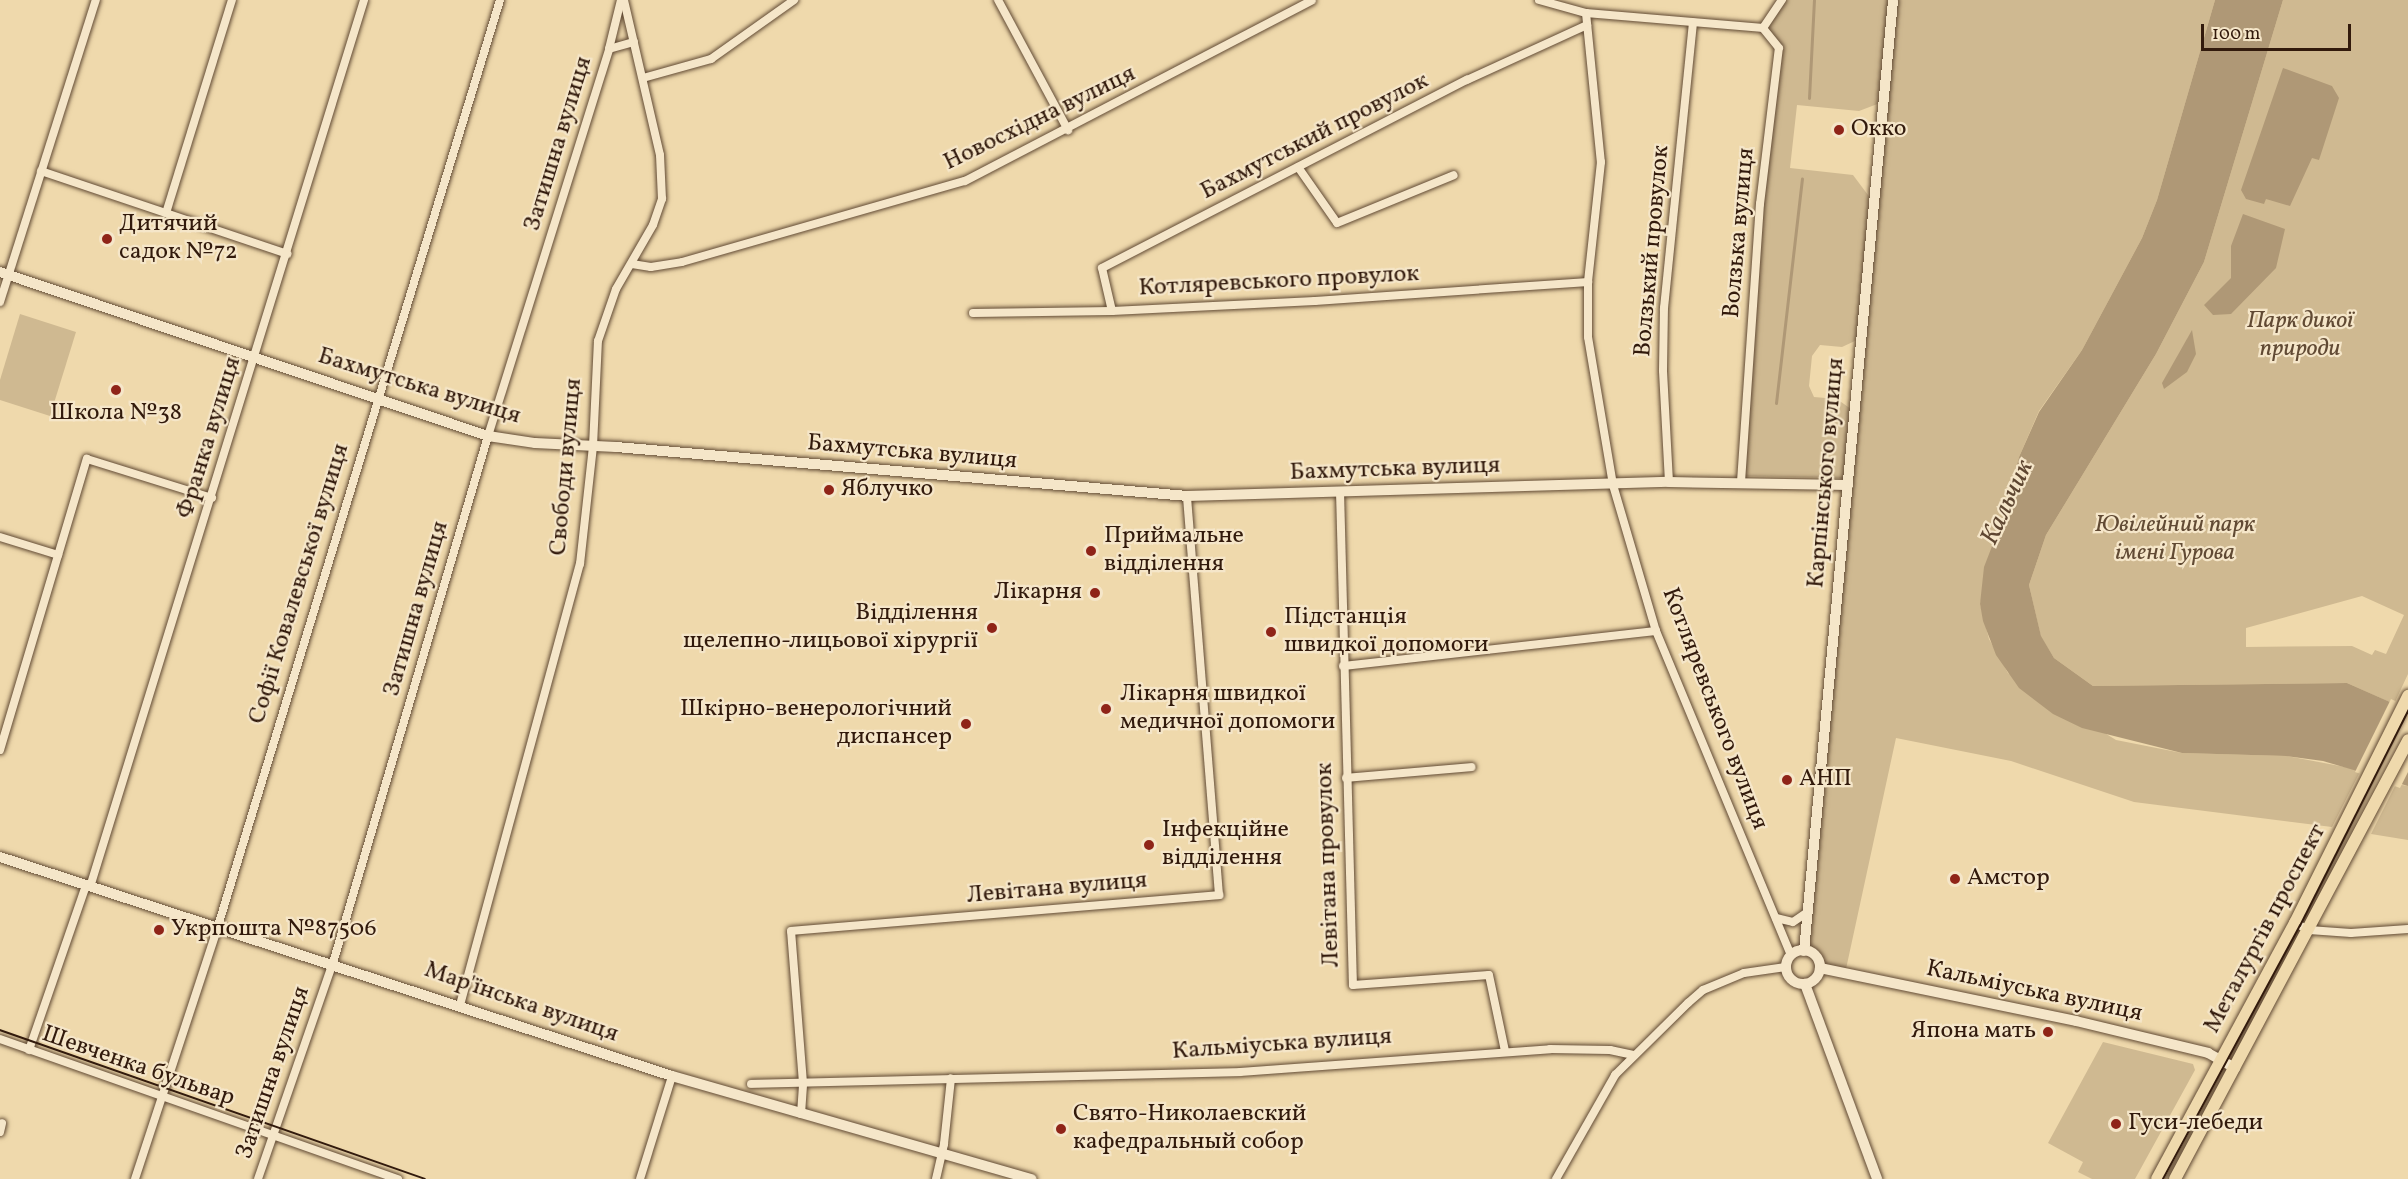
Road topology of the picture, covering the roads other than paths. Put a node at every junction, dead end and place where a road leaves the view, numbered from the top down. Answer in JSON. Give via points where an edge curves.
{"nodes":[{"id":1,"x":96,"y":0,"type":"edge"},
{"id":2,"x":232,"y":0,"type":"edge"},
{"id":3,"x":364,"y":0,"type":"edge"},
{"id":4,"x":500,"y":0,"type":"edge"},
{"id":5,"x":623,"y":0,"type":"edge"},
{"id":6,"x":794,"y":0,"type":"edge"},
{"id":7,"x":998,"y":0,"type":"edge"},
{"id":8,"x":1312,"y":0,"type":"edge"},
{"id":9,"x":1539,"y":0,"type":"edge"},
{"id":10,"x":1782,"y":0,"type":"edge"},
{"id":11,"x":1893,"y":0,"type":"edge"},
{"id":12,"x":779,"y":4,"type":"edge"},
{"id":13,"x":1586,"y":13,"type":"junction"},
{"id":14,"x":1693,"y":22,"type":"junction"},
{"id":15,"x":1587,"y":25,"type":"junction"},
{"id":16,"x":1762,"y":28,"type":"junction"},
{"id":17,"x":634,"y":42,"type":"junction"},
{"id":18,"x":609,"y":49,"type":"junction"},
{"id":19,"x":643,"y":78,"type":"junction"},
{"id":20,"x":1068,"y":129,"type":"junction"},
{"id":21,"x":1298,"y":167,"type":"junction"},
{"id":22,"x":41,"y":171,"type":"junction"},
{"id":23,"x":1454,"y":175,"type":"dead end"},
{"id":24,"x":166,"y":213,"type":"junction"},
{"id":25,"x":287,"y":254,"type":"junction"},
{"id":26,"x":632,"y":264,"type":"junction"},
{"id":27,"x":4,"y":273,"type":"edge"},
{"id":28,"x":1588,"y":282,"type":"junction"},
{"id":29,"x":0,"y":302,"type":"edge"},
{"id":30,"x":1112,"y":311,"type":"junction"},
{"id":31,"x":973,"y":313,"type":"dead end"},
{"id":32,"x":255,"y":357,"type":"junction"},
{"id":33,"x":377,"y":398,"type":"junction"},
{"id":34,"x":489,"y":435,"type":"junction"},
{"id":35,"x":593,"y":446,"type":"junction"},
{"id":36,"x":1669,"y":482,"type":"junction"},
{"id":37,"x":1741,"y":482,"type":"junction"},
{"id":38,"x":1613,"y":485,"type":"junction"},
{"id":39,"x":1848,"y":485,"type":"junction"},
{"id":40,"x":1340,"y":491,"type":"junction"},
{"id":41,"x":1187,"y":496,"type":"junction"},
{"id":42,"x":212,"y":498,"type":"junction"},
{"id":43,"x":0,"y":537,"type":"edge"},
{"id":44,"x":58,"y":555,"type":"junction"},
{"id":45,"x":1656,"y":631,"type":"junction"},
{"id":46,"x":1343,"y":666,"type":"junction"},
{"id":47,"x":2408,"y":696,"type":"edge"},
{"id":48,"x":2408,"y":740,"type":"edge"},
{"id":49,"x":0,"y":750,"type":"edge"},
{"id":50,"x":1472,"y":767,"type":"dead end"},
{"id":51,"x":1347,"y":778,"type":"junction"},
{"id":52,"x":0,"y":857,"type":"edge"},
{"id":53,"x":88,"y":886,"type":"junction"},
{"id":54,"x":1808,"y":912,"type":"junction"},
{"id":55,"x":1776,"y":918,"type":"junction"},
{"id":56,"x":2295,"y":923,"type":"junction"},
{"id":57,"x":218,"y":926,"type":"junction"},
{"id":58,"x":2408,"y":929,"type":"edge"},
{"id":59,"x":2309,"y":930,"type":"junction"},
{"id":60,"x":1804,"y":951,"type":"junction"},
{"id":61,"x":1791,"y":955,"type":"junction"},
{"id":62,"x":333,"y":963,"type":"junction"},
{"id":63,"x":1786,"y":967,"type":"junction"},
{"id":64,"x":1820,"y":968,"type":"junction"},
{"id":65,"x":1805,"y":984,"type":"junction"},
{"id":66,"x":460,"y":1005,"type":"junction"},
{"id":67,"x":0,"y":1040,"type":"edge"},
{"id":68,"x":29,"y":1050,"type":"junction"},
{"id":69,"x":1505,"y":1051,"type":"junction"},
{"id":70,"x":1634,"y":1055,"type":"junction"},
{"id":71,"x":2221,"y":1060,"type":"junction"},
{"id":72,"x":2235,"y":1068,"type":"junction"},
{"id":73,"x":672,"y":1076,"type":"junction"},
{"id":74,"x":951,"y":1078,"type":"junction"},
{"id":75,"x":803,"y":1083,"type":"junction"},
{"id":76,"x":751,"y":1084,"type":"dead end"},
{"id":77,"x":164,"y":1096,"type":"junction"},
{"id":78,"x":801,"y":1114,"type":"junction"},
{"id":79,"x":273,"y":1135,"type":"junction"},
{"id":80,"x":942,"y":1154,"type":"junction"},
{"id":81,"x":135,"y":1179,"type":"edge"},
{"id":82,"x":258,"y":1179,"type":"edge"},
{"id":83,"x":398,"y":1179,"type":"edge"},
{"id":84,"x":640,"y":1179,"type":"edge"},
{"id":85,"x":936,"y":1179,"type":"edge"},
{"id":86,"x":1032,"y":1179,"type":"edge"},
{"id":87,"x":1556,"y":1179,"type":"edge"},
{"id":88,"x":1877,"y":1179,"type":"edge"},
{"id":89,"x":2157,"y":1179,"type":"edge"},
{"id":90,"x":2175,"y":1179,"type":"edge"}],
"edges":[{"from":1,"to":22,"type":"street"},
{"from":2,"to":24,"type":"street"},
{"from":3,"to":25,"type":"street","name":"Франка вулиця"},
{"from":4,"to":33,"type":"street","name":"Софії Ковалевської вулиця"},
{"from":5,"to":17,"type":"street","name":"Затишна вулиця"},
{"from":5,"to":18,"type":"street","name":"Затишна вулиця"},
{"from":6,"to":12,"type":"street"},
{"from":7,"to":20,"type":"street"},
{"from":8,"to":20,"type":"street","name":"Новосхідна вулиця"},
{"from":9,"to":13,"type":"street"},
{"from":10,"to":16,"type":"street"},
{"from":11,"to":39,"type":"street","name":"Карпінського вулиця"},
{"from":12,"to":19,"type":"street","via":[[711,59]]},
{"from":13,"to":14,"type":"street"},
{"from":13,"to":15,"type":"street","name":"Котляревського вулиця"},
{"from":14,"to":16,"type":"street"},
{"from":14,"to":36,"type":"street","name":"Волзький провулок","via":[[1664,308]]},
{"from":15,"to":21,"type":"street","name":"Бахмутський провулок","via":[[1467,80]]},
{"from":15,"to":28,"type":"street","name":"Котляревського вулиця","via":[[1601,162]]},
{"from":16,"to":37,"type":"street","name":"Волзька вулиця","via":[[1779,48],[1760,204]]},
{"from":17,"to":18,"type":"street","name":"Затишна вулиця"},
{"from":17,"to":19,"type":"street","name":"Свободи вулиця"},
{"from":18,"to":34,"type":"street","name":"Затишна вулиця"},
{"from":19,"to":26,"type":"street","name":"Свободи вулиця","via":[[660,155],[662,199],[654,225]]},
{"from":20,"to":26,"type":"street","name":"Новосхідна вулиця","via":[[974,177],[936,190],[682,262],[651,267]]},
{"from":21,"to":23,"type":"street","via":[[1337,223]]},
{"from":21,"to":30,"type":"street","name":"Бахмутський провулок","via":[[1102,268]]},
{"from":22,"to":24,"type":"street"},
{"from":22,"to":27,"type":"street"},
{"from":24,"to":25,"type":"street"},
{"from":25,"to":32,"type":"street","name":"Франка вулиця"},
{"from":26,"to":35,"type":"street","name":"Свободи вулиця","via":[[607,309],[598,341]]},
{"from":27,"to":29,"type":"street"},
{"from":27,"to":32,"type":"street","name":"Бахмутська вулиця"},
{"from":28,"to":30,"type":"street","name":"Котляревського провулок"},
{"from":28,"to":38,"type":"street","name":"Котляревського вулиця","via":[[1590,361]]},
{"from":30,"to":31,"type":"street","name":"Котляревського провулок"},
{"from":32,"to":33,"type":"street","name":"Бахмутська вулиця"},
{"from":32,"to":42,"type":"street","name":"Франка вулиця"},
{"from":33,"to":34,"type":"street","name":"Бахмутська вулиця"},
{"from":33,"to":57,"type":"street","name":"Софії Ковалевської вулиця"},
{"from":34,"to":35,"type":"street","name":"Бахмутська вулиця"},
{"from":34,"to":62,"type":"street","name":"Затишна вулиця"},
{"from":35,"to":41,"type":"street","name":"Бахмутська вулиця"},
{"from":35,"to":66,"type":"street","name":"Свободи вулиця","via":[[580,564]]},
{"from":36,"to":37,"type":"street","name":"Бахмутська вулиця"},
{"from":36,"to":38,"type":"street","name":"Бахмутська вулиця"},
{"from":37,"to":39,"type":"street","name":"Бахмутська вулиця"},
{"from":38,"to":40,"type":"street","name":"Бахмутська вулиця"},
{"from":38,"to":45,"type":"street","name":"Котляревського вулиця"},
{"from":39,"to":54,"type":"street","name":"Карпінського вулиця"},
{"from":40,"to":41,"type":"street","name":"Бахмутська вулиця"},
{"from":40,"to":46,"type":"street","name":"Левітана провулок"},
{"from":41,"to":75,"type":"street","name":"Левітана вулиця","via":[[1219,895],[792,931]]},
{"from":42,"to":44,"type":"street","via":[[87,459]]},
{"from":42,"to":53,"type":"street","name":"Франка вулиця"},
{"from":43,"to":44,"type":"street"},
{"from":44,"to":49,"type":"street"},
{"from":45,"to":46,"type":"street"},
{"from":45,"to":55,"type":"street","name":"Котляревського вулиця"},
{"from":46,"to":51,"type":"street","name":"Левітана провулок"},
{"from":47,"to":56,"type":"main road","name":"Металургів проспект"},
{"from":48,"to":59,"type":"main road","name":"Металургів проспект"},
{"from":50,"to":51,"type":"street"},
{"from":51,"to":69,"type":"street","name":"Левітана провулок","via":[[1353,986],[1489,975]]},
{"from":52,"to":53,"type":"street","name":"Мар'їнська вулиця"},
{"from":53,"to":57,"type":"street","name":"Мар'їнська вулиця"},
{"from":53,"to":68,"type":"street","name":"Франка вулиця"},
{"from":54,"to":55,"type":"street","via":[[1793,922]]},
{"from":54,"to":60,"type":"street","name":"Карпінського вулиця"},
{"from":55,"to":61,"type":"street","name":"Котляревського вулиця"},
{"from":56,"to":59,"type":"street"},
{"from":56,"to":71,"type":"main road","name":"Металургів проспект"},
{"from":57,"to":62,"type":"street","name":"Мар'їнська вулиця"},
{"from":57,"to":77,"type":"street","name":"Софії Ковалевської вулиця"},
{"from":58,"to":59,"type":"street","via":[[2351,933]]},
{"from":59,"to":72,"type":"main road","name":"Металургів проспект"},
{"from":60,"to":61,"type":"street"},
{"from":60,"to":64,"type":"street","via":[[1816,956]]},
{"from":61,"to":63,"type":"street"},
{"from":62,"to":66,"type":"street","name":"Мар'їнська вулиця"},
{"from":62,"to":79,"type":"street","name":"Затишна вулиця"},
{"from":63,"to":65,"type":"street","via":[[1793,982]]},
{"from":63,"to":70,"type":"street","via":[[1744,973],[1703,990]]},
{"from":64,"to":65,"type":"street","via":[[1815,979]]},
{"from":64,"to":71,"type":"street","name":"Кальміуська вулиця","via":[[2022,1008],[2208,1053]]},
{"from":65,"to":88,"type":"street"},
{"from":66,"to":73,"type":"street","name":"Мар'їнська вулиця"},
{"from":67,"to":68,"type":"street","name":"Шевченка бульвар"},
{"from":68,"to":77,"type":"street","name":"Шевченка бульвар"},
{"from":69,"to":70,"type":"street","name":"Кальміуська вулиця","via":[[1573,1049]]},
{"from":69,"to":74,"type":"street","name":"Кальміуська вулиця","via":[[1240,1072]]},
{"from":70,"to":87,"type":"street","via":[[1615,1075]]},
{"from":71,"to":72,"type":"street","name":"Кальміуська вулиця"},
{"from":71,"to":89,"type":"main road","name":"Металургів проспект"},
{"from":72,"to":90,"type":"main road","name":"Металургів проспект"},
{"from":73,"to":78,"type":"street","name":"Мар'їнська вулиця"},
{"from":73,"to":84,"type":"street"},
{"from":74,"to":75,"type":"street","name":"Кальміуська вулиця"},
{"from":74,"to":80,"type":"street"},
{"from":75,"to":76,"type":"street","name":"Кальміуська вулиця"},
{"from":75,"to":78,"type":"street","name":"Левітана вулиця"},
{"from":77,"to":79,"type":"street","name":"Шевченка бульвар"},
{"from":77,"to":81,"type":"street","name":"Софії Ковалевської вулиця"},
{"from":78,"to":80,"type":"street","name":"Мар'їнська вулиця"},
{"from":79,"to":82,"type":"street","name":"Затишна вулиця"},
{"from":79,"to":83,"type":"street","name":"Шевченка бульвар"},
{"from":80,"to":85,"type":"street"},
{"from":80,"to":86,"type":"street","name":"Мар'їнська вулиця"}]}
